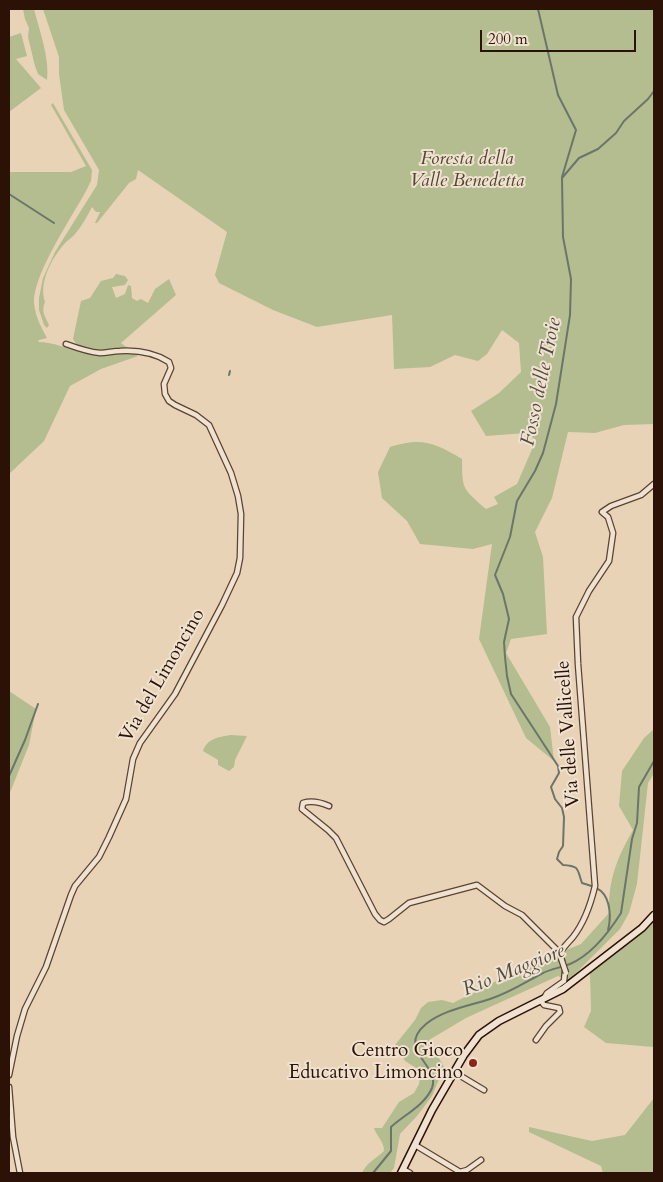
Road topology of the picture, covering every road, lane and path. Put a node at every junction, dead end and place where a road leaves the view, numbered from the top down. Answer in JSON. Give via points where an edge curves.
{"nodes":[{"id":1,"x":66,"y":344,"type":"dead end"},
{"id":2,"x":654,"y":484,"type":"edge"},
{"id":3,"x":329,"y":806,"type":"dead end"},
{"id":4,"x":654,"y":915,"type":"edge"},
{"id":5,"x":560,"y":955,"type":"junction"},
{"id":6,"x":542,"y":1001,"type":"junction"},
{"id":7,"x":536,"y":1040,"type":"dead end"},
{"id":8,"x":454,"y":1072,"type":"junction"},
{"id":9,"x":9,"y":1075,"type":"edge"},
{"id":10,"x":9,"y":1087,"type":"edge"},
{"id":11,"x":484,"y":1090,"type":"dead end"},
{"id":12,"x":415,"y":1145,"type":"junction"},
{"id":13,"x":481,"y":1160,"type":"dead end"},
{"id":14,"x":402,"y":1171,"type":"edge"},
{"id":15,"x":20,"y":1173,"type":"edge"},
{"id":16,"x":410,"y":1173,"type":"edge"}],
"edges":[{"from":1,"to":9,"type":"street","name":"Via del Limoncino","via":[[101,353],[119,350],[160,356],[169,362],[171,368],[164,384],[164,394],[169,401],[209,424],[233,481],[241,514],[240,558],[236,573],[175,694],[140,742],[133,759],[126,799],[99,857],[75,886],[46,967],[25,1009]]},
{"from":2,"to":5,"type":"street","name":"Via delle Vallicelle","via":[[641,495],[602,512],[608,517],[613,533],[609,561],[576,617],[595,886],[582,923]]},
{"from":3,"to":5,"type":"street","via":[[306,802],[302,809],[336,838],[380,920],[390,920],[410,903],[478,885],[522,915]]},
{"from":4,"to":6,"type":"main road","via":[[642,928],[563,989]]},
{"from":5,"to":6,"type":"street","bridge":true,"via":[[566,972],[564,981],[547,993]]},
{"from":6,"to":7,"type":"street","via":[[544,1005],[559,1008],[560,1012]]},
{"from":6,"to":8,"type":"main road","via":[[489,1027],[474,1041]]},
{"from":8,"to":11,"type":"street"},
{"from":8,"to":12,"type":"main road"},
{"from":10,"to":15,"type":"street"},
{"from":12,"to":13,"type":"street","via":[[460,1172]]},
{"from":12,"to":14,"type":"main road"},
{"from":14,"to":16,"type":"street"}]}
